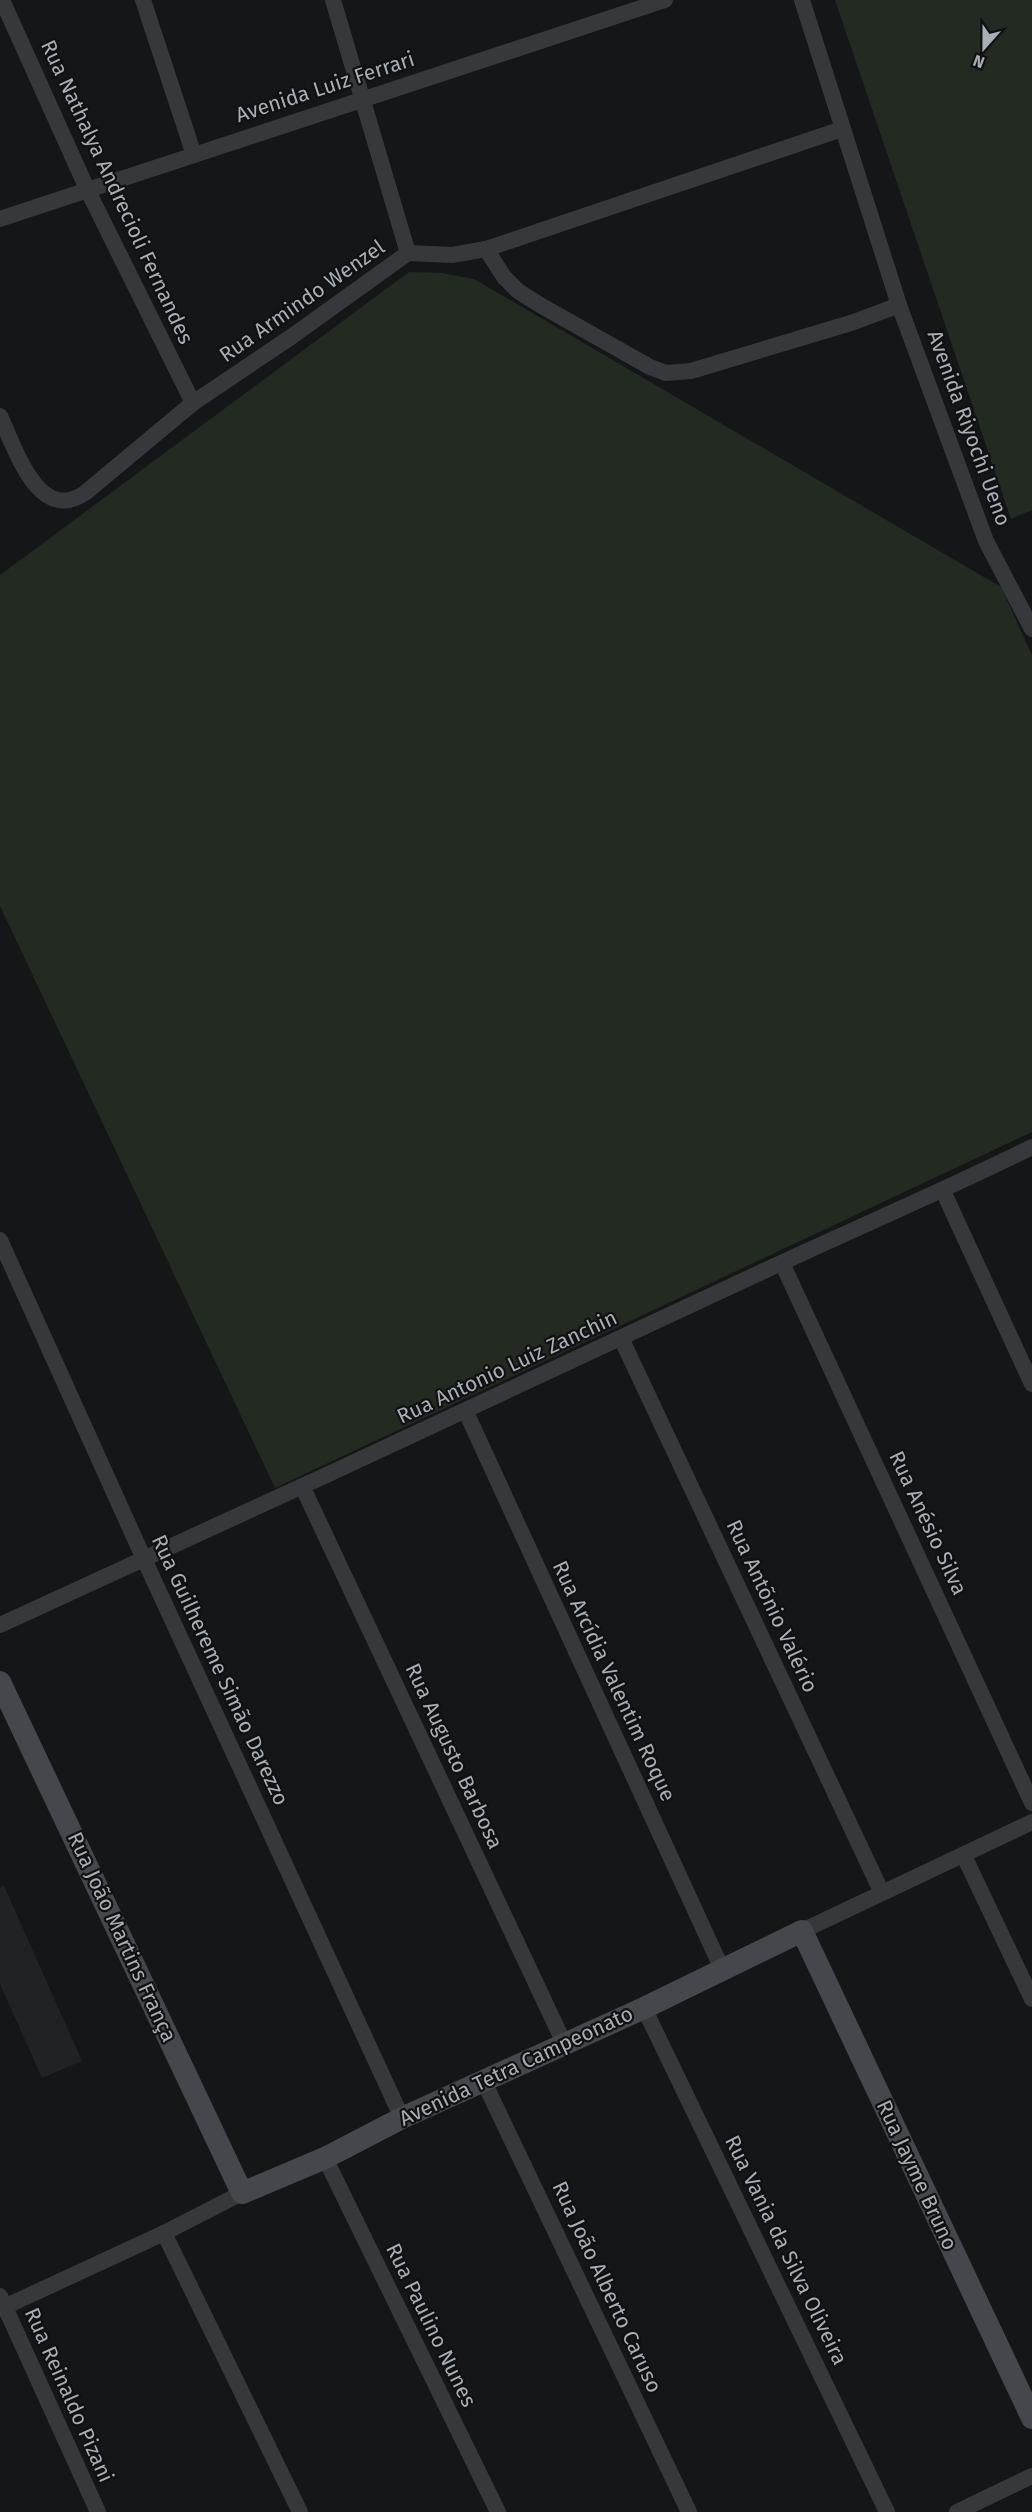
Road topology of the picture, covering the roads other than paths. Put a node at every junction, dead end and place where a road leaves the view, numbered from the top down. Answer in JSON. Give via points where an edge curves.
{"nodes":[{"id":1,"x":2,"y":0,"type":"edge"},
{"id":2,"x":143,"y":0,"type":"edge"},
{"id":3,"x":333,"y":0,"type":"edge"},
{"id":4,"x":665,"y":0,"type":"edge"},
{"id":5,"x":802,"y":0,"type":"edge"},
{"id":6,"x":363,"y":98,"type":"junction"},
{"id":7,"x":842,"y":129,"type":"junction"},
{"id":8,"x":194,"y":155,"type":"junction"},
{"id":9,"x":88,"y":191,"type":"junction"},
{"id":10,"x":0,"y":219,"type":"edge"},
{"id":11,"x":486,"y":249,"type":"junction"},
{"id":12,"x":408,"y":253,"type":"junction"},
{"id":13,"x":899,"y":305,"type":"junction"},
{"id":14,"x":193,"y":403,"type":"junction"},
{"id":15,"x":0,"y":416,"type":"edge"},
{"id":16,"x":1030,"y":618,"type":"edge"},
{"id":17,"x":1032,"y":1147,"type":"edge"},
{"id":18,"x":943,"y":1191,"type":"junction"},
{"id":19,"x":0,"y":1240,"type":"edge"},
{"id":20,"x":782,"y":1263,"type":"junction"},
{"id":21,"x":621,"y":1338,"type":"junction"},
{"id":22,"x":1032,"y":1384,"type":"edge"},
{"id":23,"x":466,"y":1412,"type":"junction"},
{"id":24,"x":303,"y":1488,"type":"junction"},
{"id":25,"x":144,"y":1559,"type":"junction"},
{"id":26,"x":0,"y":1625,"type":"edge"},
{"id":27,"x":0,"y":1682,"type":"edge"},
{"id":28,"x":1032,"y":1803,"type":"edge"},
{"id":29,"x":1032,"y":1822,"type":"edge"},
{"id":30,"x":964,"y":1856,"type":"junction"},
{"id":31,"x":882,"y":1893,"type":"junction"},
{"id":32,"x":802,"y":1931,"type":"junction"},
{"id":33,"x":722,"y":1969,"type":"junction"},
{"id":34,"x":1032,"y":1999,"type":"edge"},
{"id":35,"x":644,"y":2008,"type":"junction"},
{"id":36,"x":564,"y":2043,"type":"junction"},
{"id":37,"x":484,"y":2082,"type":"junction"},
{"id":38,"x":402,"y":2118,"type":"junction"},
{"id":39,"x":325,"y":2158,"type":"junction"},
{"id":40,"x":242,"y":2193,"type":"junction"},
{"id":41,"x":164,"y":2233,"type":"junction"},
{"id":42,"x":2,"y":2304,"type":"edge"},
{"id":43,"x":1032,"y":2418,"type":"edge"},
{"id":44,"x":1032,"y":2476,"type":"edge"},
{"id":45,"x":98,"y":2512,"type":"edge"},
{"id":46,"x":300,"y":2512,"type":"edge"},
{"id":47,"x":498,"y":2512,"type":"edge"},
{"id":48,"x":689,"y":2512,"type":"edge"},
{"id":49,"x":887,"y":2512,"type":"edge"},
{"id":50,"x":957,"y":2512,"type":"edge"}],
"edges":[{"from":1,"to":9,"type":"street","name":"Rua Nathalya Andrecioli Fernandes"},
{"from":2,"to":8,"type":"street"},
{"from":3,"to":6,"type":"street"},
{"from":4,"to":6,"type":"street","name":"Avenida Luiz Ferrari"},
{"from":5,"to":7,"type":"street","name":"Avenida Riyochi Ueno"},
{"from":6,"to":8,"type":"street","name":"Avenida Luiz Ferrari"},
{"from":6,"to":12,"type":"street"},
{"from":7,"to":11,"type":"street","name":"Rua Armindo Wenzel"},
{"from":7,"to":13,"type":"street","name":"Avenida Riyochi Ueno"},
{"from":8,"to":9,"type":"street","name":"Avenida Luiz Ferrari"},
{"from":9,"to":10,"type":"street","name":"Avenida Luiz Ferrari"},
{"from":9,"to":14,"type":"street","name":"Rua Nathalya Andrecioli Fernandes"},
{"from":11,"to":12,"type":"street","name":"Rua Armindo Wenzel","via":[[452,255]]},
{"from":11,"to":13,"type":"street","via":[[504,278],[518,291],[666,373],[691,371]]},
{"from":12,"to":14,"type":"street","name":"Rua Armindo Wenzel"},
{"from":13,"to":16,"type":"street","name":"Avenida Riyochi Ueno","via":[[986,541]]},
{"from":14,"to":15,"type":"street","name":"Rua Armindo Wenzel","via":[[85,493],[58,500],[34,485]]},
{"from":17,"to":18,"type":"street","name":"Rua Antonio Luiz Zanchin"},
{"from":18,"to":20,"type":"street","name":"Rua Antonio Luiz Zanchin"},
{"from":18,"to":22,"type":"street"},
{"from":19,"to":25,"type":"street","name":"Rua Guilhereme Simão Darezzo"},
{"from":20,"to":21,"type":"street","name":"Rua Antonio Luiz Zanchin"},
{"from":20,"to":28,"type":"street","name":"Rua Anésio Silva"},
{"from":21,"to":23,"type":"street","name":"Rua Antonio Luiz Zanchin"},
{"from":21,"to":31,"type":"street","name":"Rua Antõnio Valério"},
{"from":23,"to":24,"type":"street","name":"Rua Antonio Luiz Zanchin"},
{"from":23,"to":33,"type":"street","name":"Rua Arcídia Valentim Roque"},
{"from":24,"to":25,"type":"street","name":"Rua Antonio Luiz Zanchin"},
{"from":24,"to":36,"type":"street","name":"Rua Augusto Barbosa"},
{"from":25,"to":26,"type":"street","name":"Rua Antonio Luiz Zanchin"},
{"from":25,"to":38,"type":"street","name":"Rua Guilhereme Simão Darezzo"},
{"from":27,"to":40,"type":"main road","name":"Rua João Martins França"},
{"from":29,"to":30,"type":"street","name":"Avenida Tetra Campeonato"},
{"from":30,"to":31,"type":"street","name":"Avenida Tetra Campeonato"},
{"from":30,"to":34,"type":"street"},
{"from":31,"to":32,"type":"street","name":"Avenida Tetra Campeonato"},
{"from":32,"to":33,"type":"main road","name":"Avenida Tetra Campeonato"},
{"from":32,"to":43,"type":"main road","name":"Rua Jayme Bruno"},
{"from":33,"to":35,"type":"main road","name":"Avenida Tetra Campeonato"},
{"from":35,"to":36,"type":"main road","name":"Avenida Tetra Campeonato"},
{"from":35,"to":49,"type":"street","name":"Rua Vania da Silva Oliveira"},
{"from":36,"to":37,"type":"main road","name":"Avenida Tetra Campeonato"},
{"from":37,"to":38,"type":"main road","name":"Avenida Tetra Campeonato"},
{"from":37,"to":48,"type":"street","name":"Rua João Alberto Caruso"},
{"from":38,"to":39,"type":"main road","name":"Avenida Tetra Campeonato"},
{"from":39,"to":40,"type":"main road","name":"Avenida Tetra Campeonato"},
{"from":39,"to":47,"type":"street","name":"Rua Paulino Nunes"},
{"from":40,"to":41,"type":"street","name":"Avenida Tetra Campeonato"},
{"from":41,"to":42,"type":"street","name":"Avenida Tetra Campeonato"},
{"from":41,"to":46,"type":"street"},
{"from":42,"to":45,"type":"street","name":"Rua Reinaldo Pizani"},
{"from":44,"to":50,"type":"street"}]}
